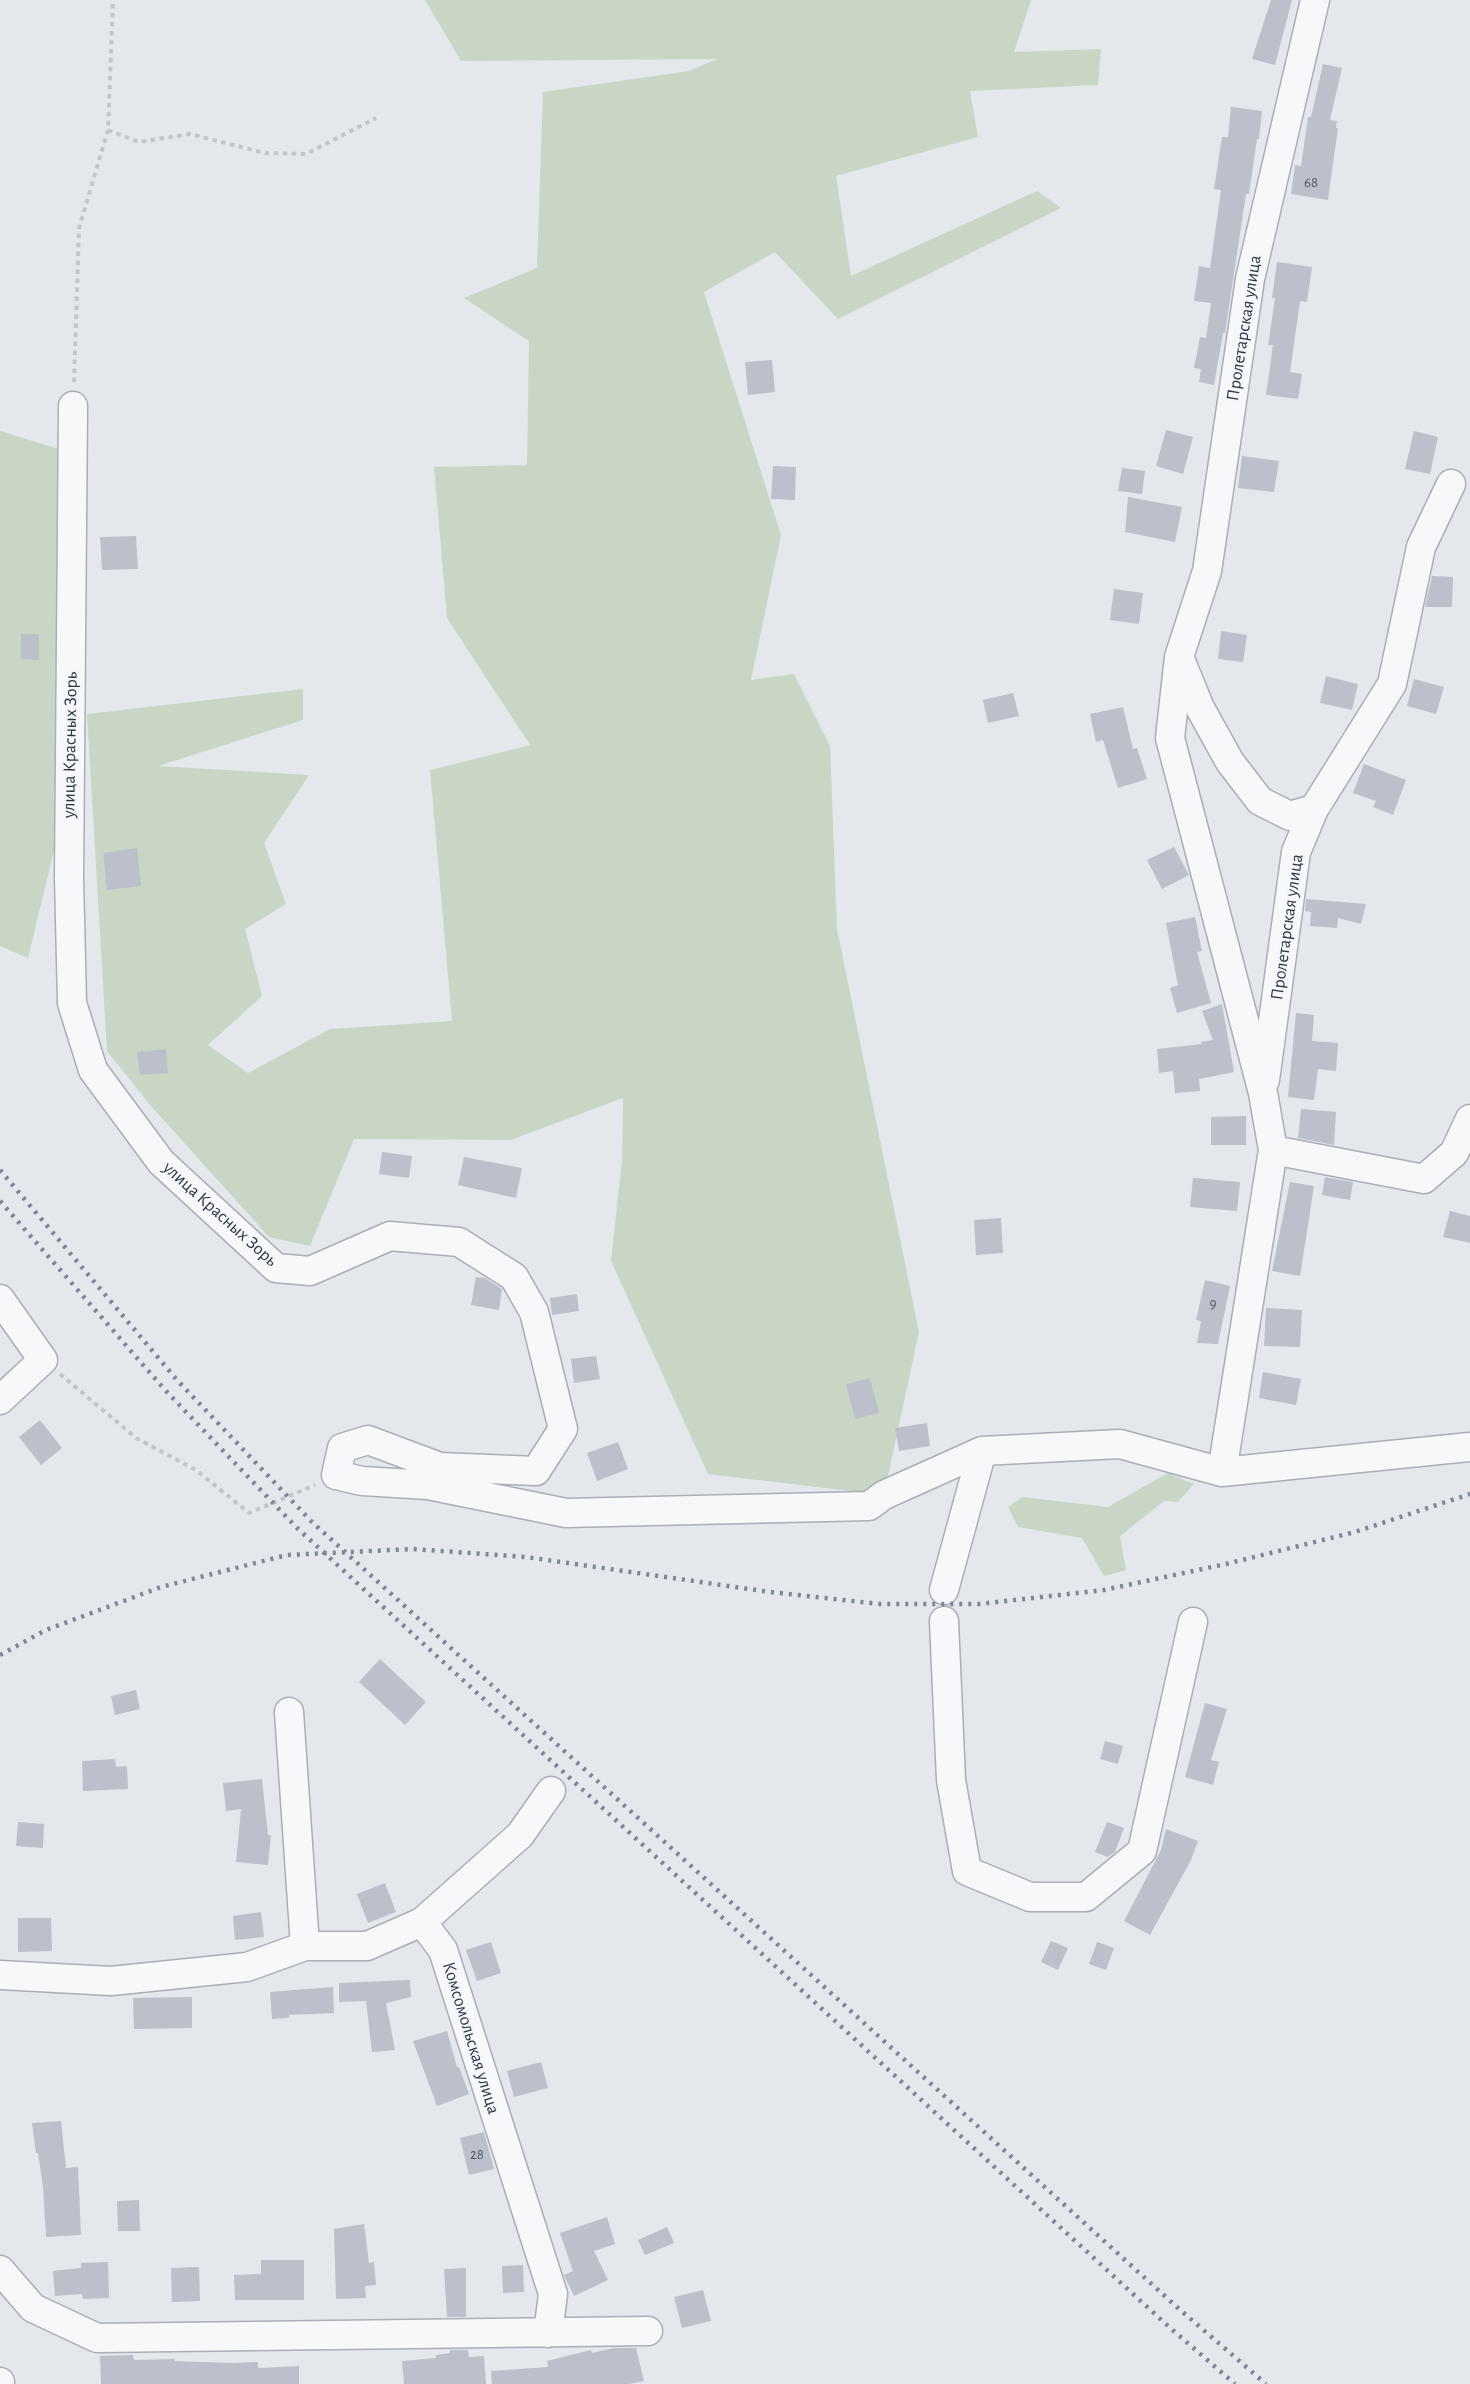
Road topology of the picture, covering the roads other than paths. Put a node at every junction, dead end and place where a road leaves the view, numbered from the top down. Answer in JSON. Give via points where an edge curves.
{"nodes":[{"id":1,"x":1315,"y":0,"type":"edge"},
{"id":2,"x":73,"y":406,"type":"road end"},
{"id":3,"x":1451,"y":484,"type":"dead end"},
{"id":4,"x":1179,"y":657,"type":"junction"},
{"id":5,"x":1314,"y":808,"type":"junction"},
{"id":6,"x":1263,"y":1093,"type":"junction"},
{"id":7,"x":1470,"y":1119,"type":"edge"},
{"id":8,"x":1273,"y":1150,"type":"junction"},
{"id":9,"x":0,"y":1299,"type":"edge"},
{"id":10,"x":0,"y":1400,"type":"edge"},
{"id":11,"x":1470,"y":1447,"type":"edge"},
{"id":12,"x":982,"y":1451,"type":"junction"},
{"id":13,"x":1222,"y":1472,"type":"junction"},
{"id":14,"x":944,"y":1590,"type":"dead end"},
{"id":15,"x":944,"y":1621,"type":"dead end"},
{"id":16,"x":1193,"y":1622,"type":"dead end"},
{"id":17,"x":289,"y":1712,"type":"dead end"},
{"id":18,"x":550,"y":1791,"type":"dead end"},
{"id":19,"x":423,"y":1922,"type":"junction"},
{"id":20,"x":304,"y":1946,"type":"junction"},
{"id":21,"x":0,"y":1976,"type":"edge"},
{"id":22,"x":0,"y":2270,"type":"edge"},
{"id":23,"x":648,"y":2331,"type":"dead end"},
{"id":24,"x":548,"y":2333,"type":"junction"}],
"edges":[{"from":1,"to":4,"type":"street","name":"Пролетарская улица","via":[[1250,279],[1207,571]]},
{"from":2,"to":12,"type":"street","name":"улица Красных Зорь","via":[[69,900],[72,1003],[93,1070],[161,1162],[276,1268],[310,1271],[390,1236],[459,1242],[514,1277],[534,1312],[563,1429],[536,1471],[440,1467],[369,1440],[342,1448],[336,1475],[362,1481],[428,1485],[566,1513],[869,1506],[884,1495]]},
{"from":3,"to":5,"type":"street","name":"Пролетарская улица","via":[[1421,547],[1392,684]]},
{"from":4,"to":5,"type":"street","via":[[1200,708],[1230,762],[1260,801],[1290,816]]},
{"from":4,"to":6,"type":"street","name":"Пролетарская улица","via":[[1170,738]]},
{"from":5,"to":6,"type":"street","name":"Пролетарская улица","via":[[1296,852]]},
{"from":6,"to":8,"type":"street","name":"Пролетарская улица"},
{"from":7,"to":8,"type":"street","via":[[1454,1153],[1424,1179]]},
{"from":8,"to":13,"type":"street","name":"Пролетарская улица"},
{"from":9,"to":10,"type":"street","via":[[43,1360]]},
{"from":11,"to":13,"type":"street"},
{"from":12,"to":13,"type":"street","via":[[1120,1444]]},
{"from":12,"to":14,"type":"street"},
{"from":15,"to":16,"type":"street","via":[[951,1780],[967,1871],[1030,1898],[1086,1897],[1142,1851]]},
{"from":17,"to":20,"type":"street"},
{"from":18,"to":19,"type":"street","via":[[520,1835]]},
{"from":19,"to":20,"type":"street","via":[[367,1946]]},
{"from":19,"to":24,"type":"street","name":"Комсомольская улица","via":[[443,1950],[553,2294]]},
{"from":20,"to":21,"type":"street","via":[[247,1968],[111,1981]]},
{"from":22,"to":24,"type":"street","via":[[33,2308],[97,2338]]},
{"from":23,"to":24,"type":"street"}]}
